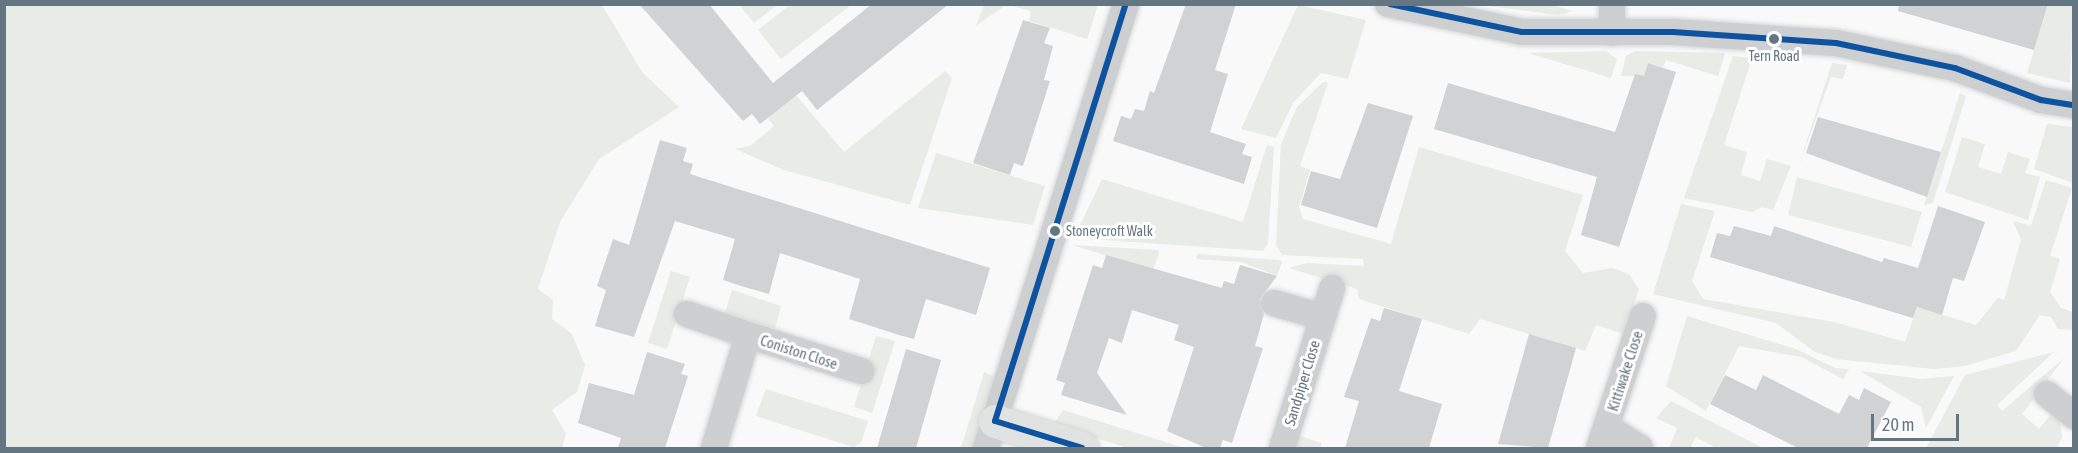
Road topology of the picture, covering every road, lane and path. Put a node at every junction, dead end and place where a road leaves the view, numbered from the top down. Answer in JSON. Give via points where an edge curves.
{"nodes":[{"id":1,"x":1126,"y":4,"type":"edge"},
{"id":2,"x":1388,"y":4,"type":"edge"},
{"id":3,"x":1612,"y":4,"type":"edge"},
{"id":4,"x":1612,"y":33,"type":"junction"},
{"id":5,"x":2073,"y":105,"type":"edge"},
{"id":6,"x":1332,"y":288,"type":"dead end"},
{"id":7,"x":1274,"y":303,"type":"dead end"},
{"id":8,"x":687,"y":314,"type":"dead end"},
{"id":9,"x":1642,"y":316,"type":"dead end"},
{"id":10,"x":1322,"y":317,"type":"junction"},
{"id":11,"x":748,"y":335,"type":"junction"},
{"id":12,"x":861,"y":371,"type":"dead end"},
{"id":13,"x":2047,"y":394,"type":"dead end"},
{"id":14,"x":2073,"y":416,"type":"edge"},
{"id":15,"x":990,"y":435,"type":"edge"},
{"id":16,"x":1603,"y":438,"type":"edge"},
{"id":17,"x":714,"y":448,"type":"edge"},
{"id":18,"x":1082,"y":448,"type":"edge"},
{"id":19,"x":1281,"y":448,"type":"edge"},
{"id":20,"x":1640,"y":448,"type":"edge"}],
"edges":[{"from":1,"to":15,"type":"street"},
{"from":2,"to":4,"type":"street","via":[[1488,28]]},
{"from":3,"to":4,"type":"street"},
{"from":4,"to":5,"type":"street","via":[[1734,34],[1845,45],[1955,68],[2041,100]]},
{"from":6,"to":10,"type":"street","name":"Sandpiper Close"},
{"from":7,"to":10,"type":"street"},
{"from":8,"to":11,"type":"street"},
{"from":9,"to":16,"type":"street","name":"Kittiwake Close"},
{"from":10,"to":19,"type":"street","name":"Sandpiper Close"},
{"from":11,"to":12,"type":"street","name":"Coniston Close"},
{"from":11,"to":17,"type":"street","name":"Coniston Close"},
{"from":13,"to":14,"type":"street"},
{"from":15,"to":18,"type":"street"},
{"from":16,"to":20,"type":"street","name":"Kittiwake Close"}]}
